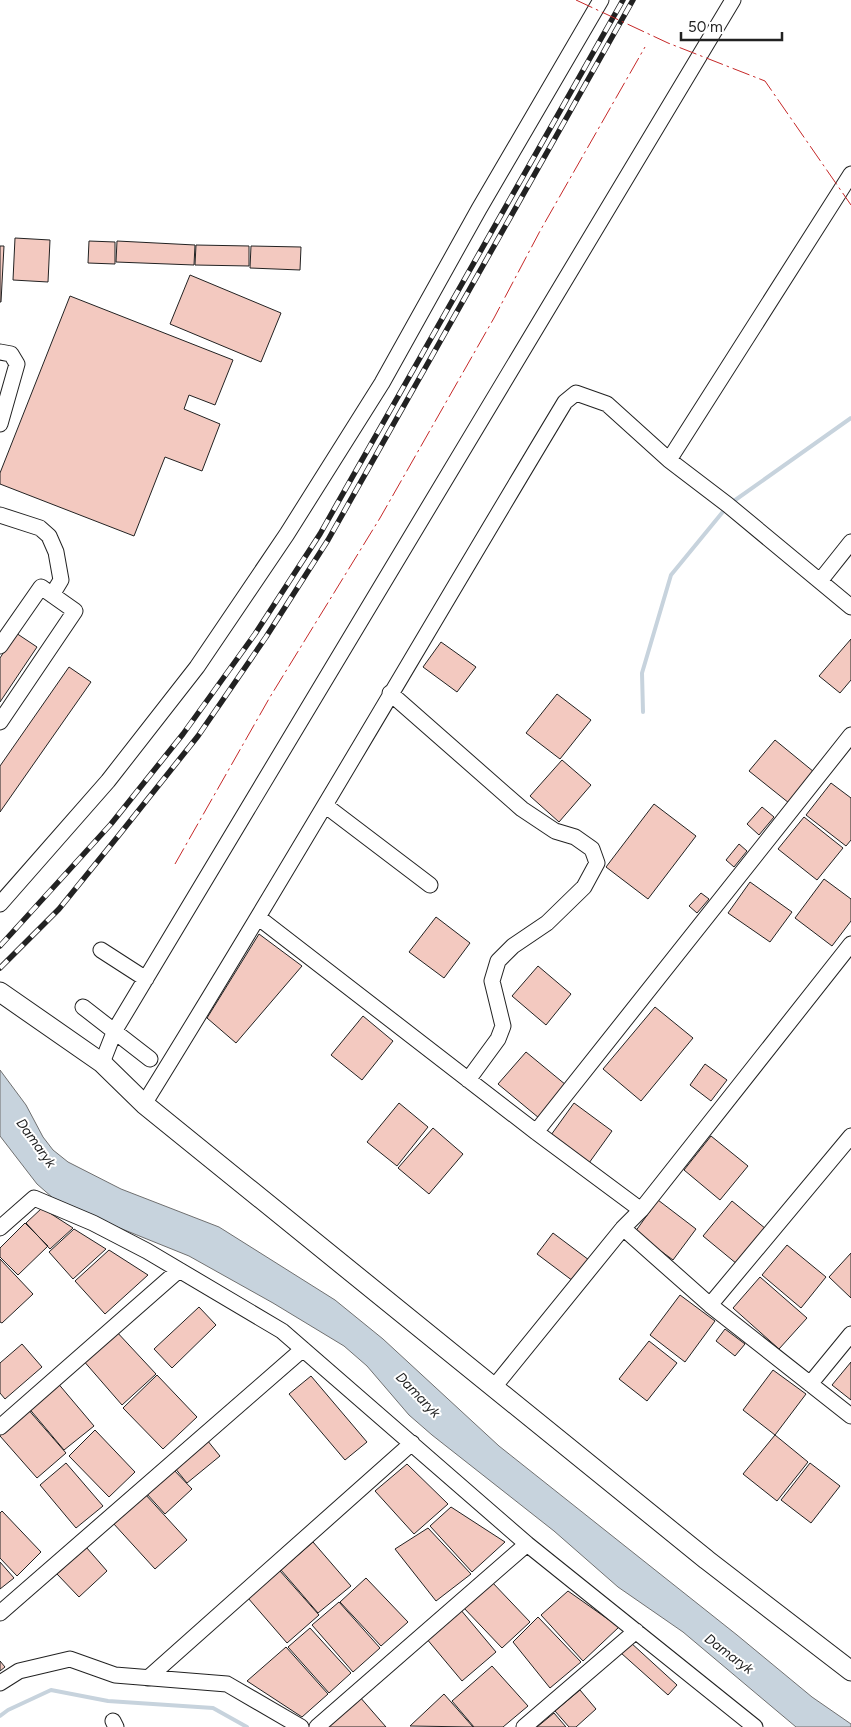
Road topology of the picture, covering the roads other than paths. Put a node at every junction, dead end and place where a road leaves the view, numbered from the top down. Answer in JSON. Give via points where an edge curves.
{"nodes":[{"id":1,"x":600,"y":0,"type":"edge"},
{"id":2,"x":732,"y":0,"type":"edge"},
{"id":3,"x":851,"y":174,"type":"edge"},
{"id":4,"x":0,"y":352,"type":"edge"},
{"id":5,"x":0,"y":424,"type":"edge"},
{"id":6,"x":669,"y":460,"type":"junction"},
{"id":7,"x":0,"y":515,"type":"edge"},
{"id":8,"x":851,"y":542,"type":"edge"},
{"id":9,"x":820,"y":581,"type":"junction"},
{"id":10,"x":52,"y":595,"type":"junction"},
{"id":11,"x":851,"y":607,"type":"edge"},
{"id":12,"x":0,"y":646,"type":"edge"},
{"id":13,"x":390,"y":693,"type":"junction"},
{"id":14,"x":0,"y":722,"type":"edge"},
{"id":15,"x":851,"y":735,"type":"edge"},
{"id":16,"x":326,"y":806,"type":"junction"},
{"id":17,"x":430,"y":885,"type":"dead end"},
{"id":18,"x":0,"y":904,"type":"edge"},
{"id":19,"x":260,"y":918,"type":"junction"},
{"id":20,"x":851,"y":944,"type":"edge"},
{"id":21,"x":101,"y":950,"type":"dead end"},
{"id":22,"x":146,"y":978,"type":"junction"},
{"id":23,"x":0,"y":992,"type":"edge"},
{"id":24,"x":83,"y":1006,"type":"dead end"},
{"id":25,"x":115,"y":1030,"type":"junction"},
{"id":26,"x":150,"y":1059,"type":"dead end"},
{"id":27,"x":102,"y":1063,"type":"junction"},
{"id":28,"x":468,"y":1080,"type":"junction"},
{"id":29,"x":144,"y":1104,"type":"junction"},
{"id":30,"x":536,"y":1132,"type":"junction"},
{"id":31,"x":851,"y":1136,"type":"edge"},
{"id":32,"x":641,"y":1210,"type":"junction"},
{"id":33,"x":0,"y":1228,"type":"edge"},
{"id":34,"x":623,"y":1228,"type":"junction"},
{"id":35,"x":179,"y":1270,"type":"junction"},
{"id":36,"x":710,"y":1305,"type":"junction"},
{"id":37,"x":851,"y":1334,"type":"edge"},
{"id":38,"x":303,"y":1349,"type":"junction"},
{"id":39,"x":810,"y":1384,"type":"junction"},
{"id":40,"x":494,"y":1387,"type":"junction"},
{"id":41,"x":851,"y":1416,"type":"edge"},
{"id":42,"x":0,"y":1427,"type":"edge"},
{"id":43,"x":412,"y":1443,"type":"junction"},
{"id":44,"x":528,"y":1544,"type":"junction"},
{"id":45,"x":0,"y":1613,"type":"edge"},
{"id":46,"x":636,"y":1631,"type":"junction"},
{"id":47,"x":851,"y":1671,"type":"edge"},
{"id":48,"x":148,"y":1678,"type":"junction"},
{"id":49,"x":0,"y":1682,"type":"edge"},
{"id":50,"x":751,"y":1726,"type":"edge"},
{"id":51,"x":300,"y":1727,"type":"edge"},
{"id":52,"x":317,"y":1727,"type":"edge"},
{"id":53,"x":524,"y":1727,"type":"edge"}],
"edges":[{"from":1,"to":18,"type":"street","via":[[382,384],[288,534],[197,668],[108,780]]},
{"from":2,"to":22,"type":"street"},
{"from":3,"to":6,"type":"street"},
{"from":4,"to":5,"type":"street","via":[[11,354],[17,364]]},
{"from":6,"to":9,"type":"street"},
{"from":6,"to":13,"type":"street","via":[[607,404],[576,393],[565,402]]},
{"from":7,"to":10,"type":"street","via":[[40,528],[49,536],[56,552],[61,580]]},
{"from":8,"to":9,"type":"street"},
{"from":9,"to":11,"type":"street"},
{"from":10,"to":12,"type":"street","via":[[41,587]]},
{"from":10,"to":14,"type":"street","via":[[75,612]]},
{"from":13,"to":16,"type":"street"},
{"from":13,"to":28,"type":"street","via":[[522,809],[555,831],[575,837],[592,849],[597,863],[584,887],[498,961],[492,981],[503,1026],[498,1039]]},
{"from":15,"to":30,"type":"street"},
{"from":16,"to":17,"type":"street"},
{"from":16,"to":19,"type":"street"},
{"from":19,"to":28,"type":"street"},
{"from":19,"to":29,"type":"street"},
{"from":20,"to":32,"type":"street"},
{"from":21,"to":22,"type":"street"},
{"from":22,"to":25,"type":"street"},
{"from":23,"to":27,"type":"main road"},
{"from":24,"to":25,"type":"street"},
{"from":25,"to":26,"type":"street"},
{"from":25,"to":27,"type":"street"},
{"from":27,"to":29,"type":"main road"},
{"from":28,"to":30,"type":"street"},
{"from":29,"to":40,"type":"main road"},
{"from":30,"to":32,"type":"street"},
{"from":31,"to":36,"type":"street"},
{"from":32,"to":34,"type":"street"},
{"from":33,"to":35,"type":"street","via":[[34,1198],[93,1223]]},
{"from":34,"to":36,"type":"street"},
{"from":34,"to":40,"type":"street"},
{"from":35,"to":38,"type":"street","via":[[282,1331]]},
{"from":35,"to":42,"type":"street"},
{"from":36,"to":39,"type":"street"},
{"from":37,"to":39,"type":"street"},
{"from":38,"to":43,"type":"street"},
{"from":38,"to":45,"type":"street"},
{"from":39,"to":41,"type":"street"},
{"from":40,"to":47,"type":"main road","via":[[707,1560]]},
{"from":43,"to":44,"type":"street"},
{"from":43,"to":48,"type":"street"},
{"from":44,"to":46,"type":"street"},
{"from":44,"to":52,"type":"street"},
{"from":46,"to":50,"type":"street"},
{"from":46,"to":53,"type":"street"},
{"from":48,"to":49,"type":"street","via":[[115,1675],[70,1659],[19,1671]]},
{"from":48,"to":51,"type":"street","via":[[227,1684]]}]}
